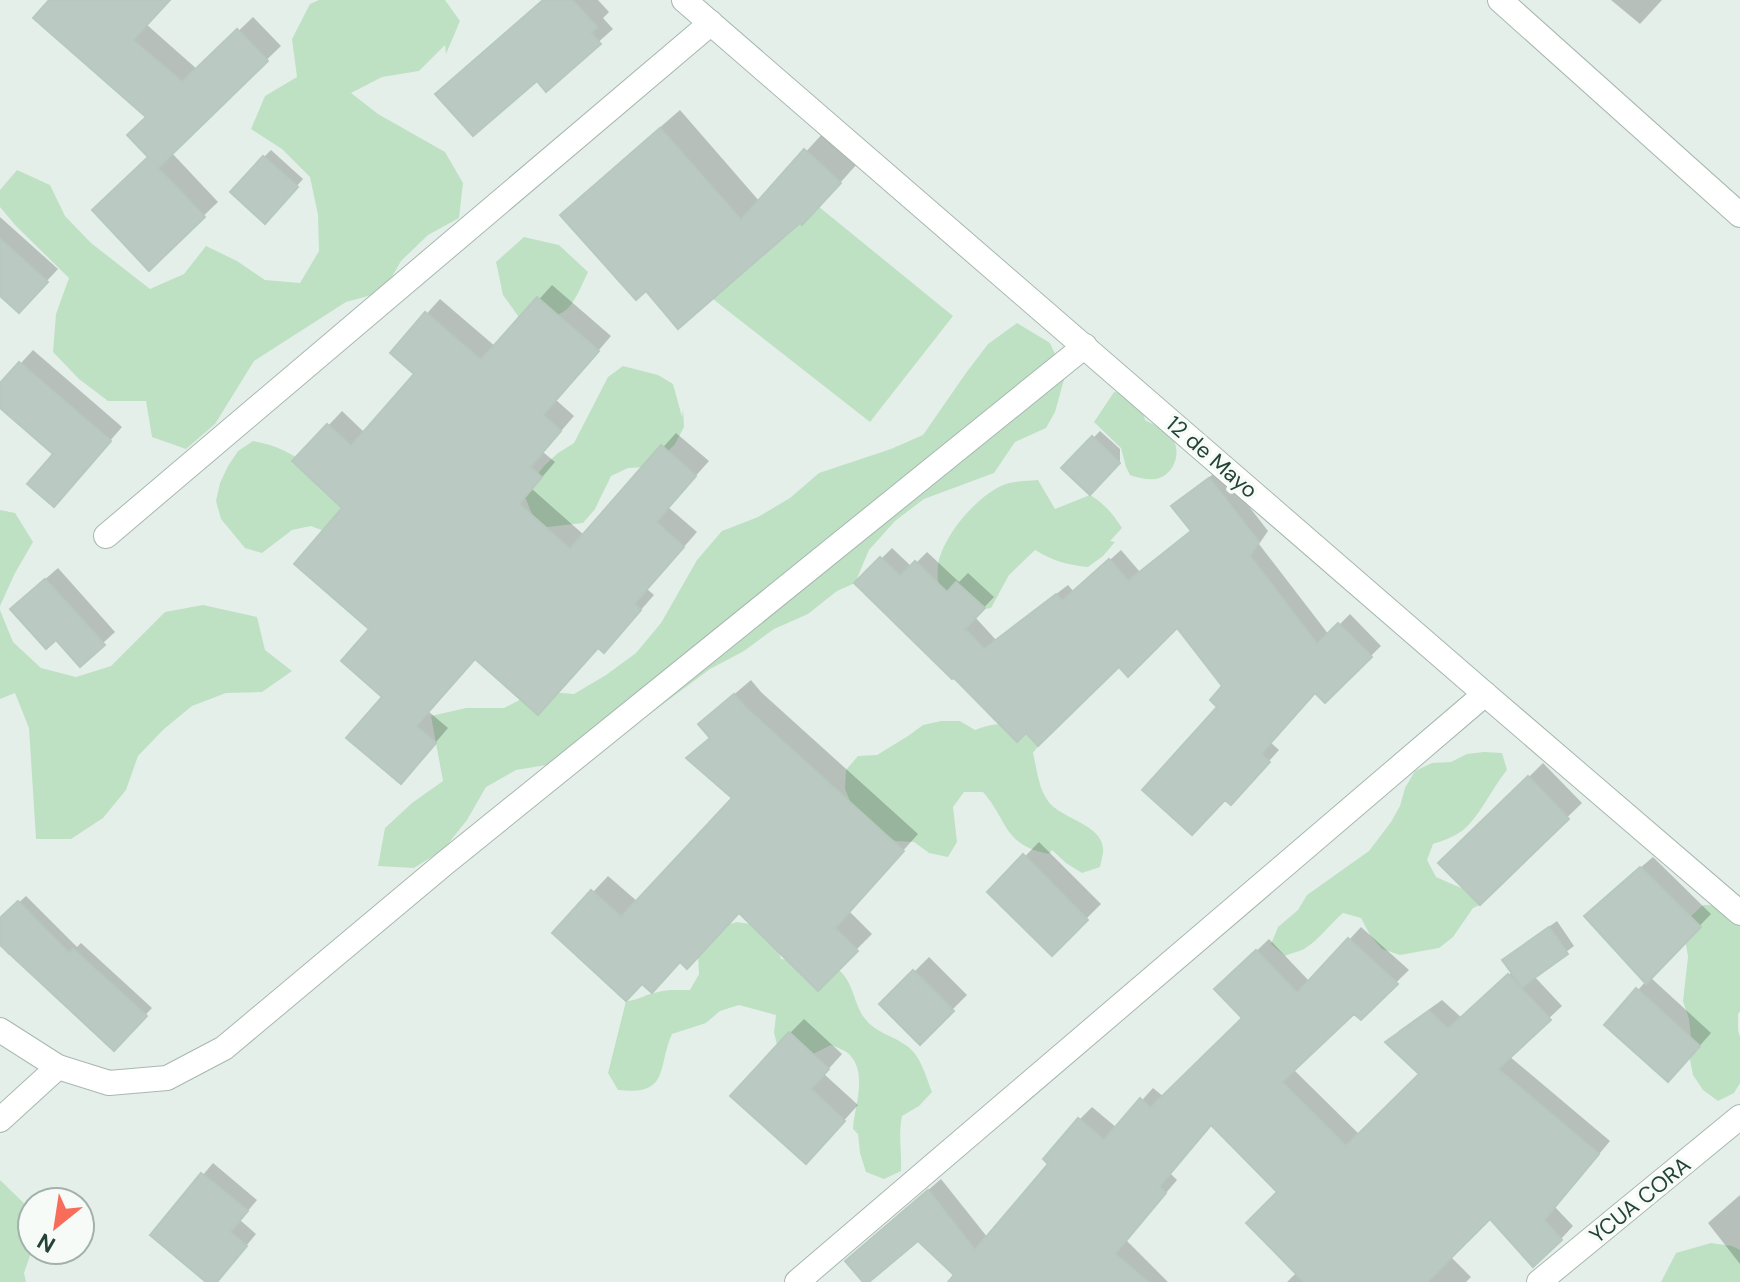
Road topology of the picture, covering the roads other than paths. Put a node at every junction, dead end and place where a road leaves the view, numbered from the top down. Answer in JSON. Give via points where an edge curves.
{"nodes":[{"id":1,"x":684,"y":0,"type":"edge"},
{"id":2,"x":1500,"y":0,"type":"edge"},
{"id":3,"x":711,"y":23,"type":"junction"},
{"id":4,"x":1740,"y":215,"type":"edge"},
{"id":5,"x":1085,"y":346,"type":"junction"},
{"id":6,"x":106,"y":536,"type":"dead end"},
{"id":7,"x":1485,"y":694,"type":"junction"},
{"id":8,"x":1740,"y":913,"type":"edge"},
{"id":9,"x":0,"y":1030,"type":"edge"},
{"id":10,"x":58,"y":1067,"type":"junction"},
{"id":11,"x":1740,"y":1117,"type":"edge"},
{"id":12,"x":0,"y":1120,"type":"edge"},
{"id":13,"x":797,"y":1282,"type":"edge"},
{"id":14,"x":1539,"y":1282,"type":"edge"}],
"edges":[{"from":1,"to":3,"type":"street","name":"12 de Mayo"},
{"from":2,"to":4,"type":"street"},
{"from":3,"to":5,"type":"street","name":"12 de Mayo"},
{"from":3,"to":6,"type":"street"},
{"from":5,"to":7,"type":"street","name":"12 de Mayo"},
{"from":5,"to":10,"type":"street","via":[[224,1048],[167,1078],[109,1083]]},
{"from":7,"to":8,"type":"street","name":"12 de Mayo"},
{"from":7,"to":13,"type":"street"},
{"from":9,"to":10,"type":"street"},
{"from":10,"to":12,"type":"street"},
{"from":11,"to":14,"type":"street","name":"YCUA CORA"}]}
